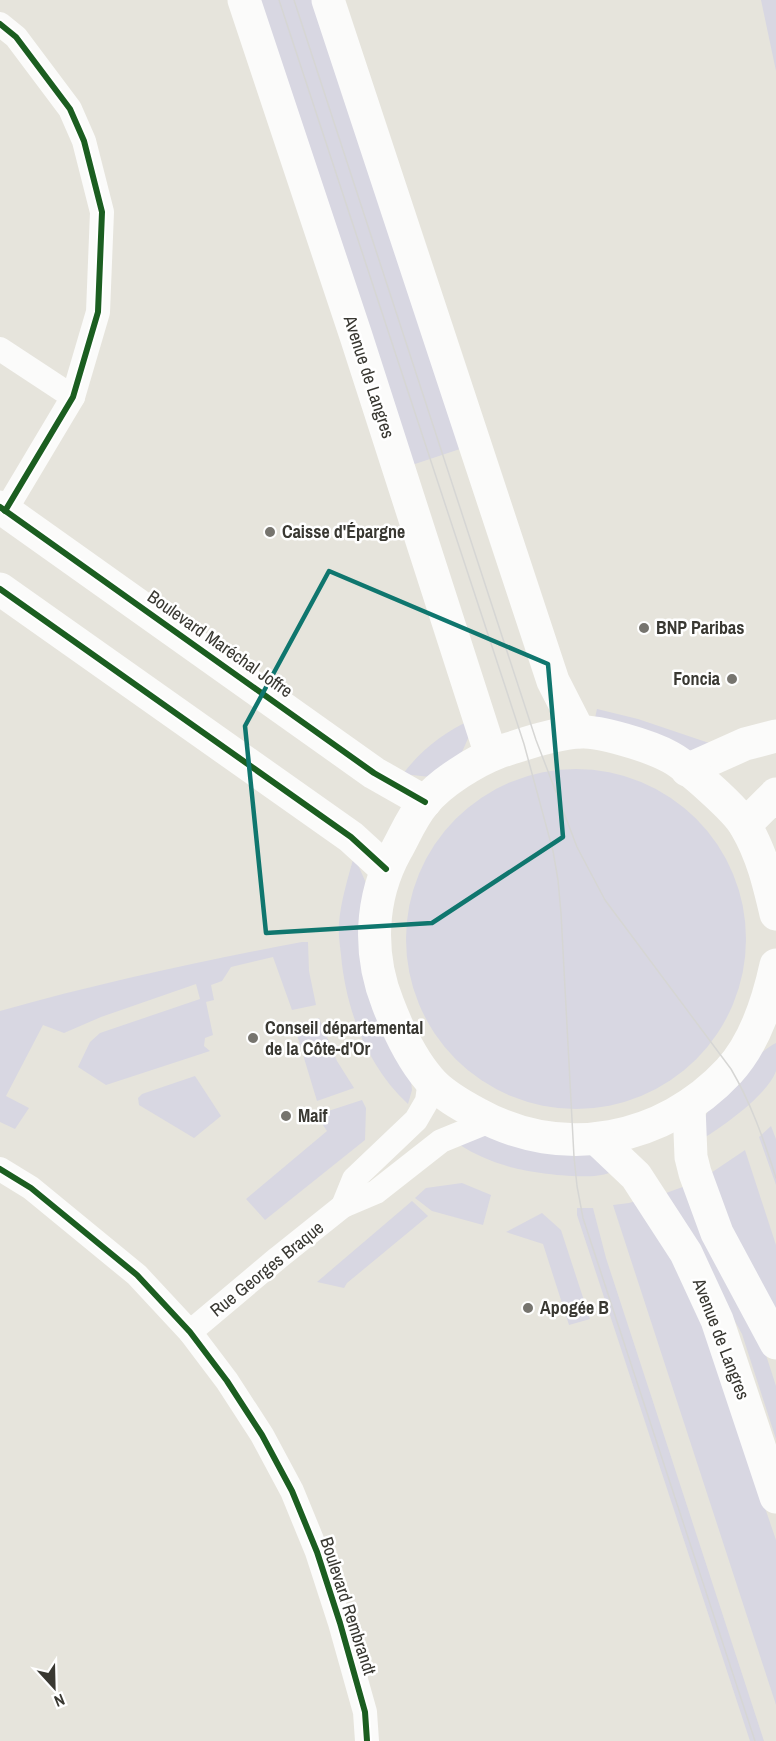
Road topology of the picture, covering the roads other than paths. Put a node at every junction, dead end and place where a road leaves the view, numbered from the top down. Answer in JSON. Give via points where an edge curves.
{"nodes":[{"id":1,"x":244,"y":0,"type":"edge"},
{"id":2,"x":328,"y":0,"type":"edge"},
{"id":3,"x":0,"y":24,"type":"edge"},
{"id":4,"x":0,"y":349,"type":"edge"},
{"id":5,"x":73,"y":397,"type":"junction"},
{"id":6,"x":2,"y":512,"type":"edge"},
{"id":7,"x":0,"y":589,"type":"edge"},
{"id":8,"x":579,"y":732,"type":"junction"},
{"id":9,"x":776,"y":736,"type":"edge"},
{"id":10,"x":491,"y":756,"type":"junction"},
{"id":11,"x":687,"y":770,"type":"junction"},
{"id":12,"x":776,"y":794,"type":"edge"},
{"id":13,"x":424,"y":802,"type":"junction"},
{"id":14,"x":745,"y":825,"type":"junction"},
{"id":15,"x":386,"y":869,"type":"junction"},
{"id":16,"x":776,"y":914,"type":"edge"},
{"id":17,"x":776,"y":965,"type":"edge"},
{"id":18,"x":765,"y":1032,"type":"edge"},
{"id":19,"x":430,"y":1080,"type":"junction"},
{"id":20,"x":689,"y":1107,"type":"junction"},
{"id":21,"x":490,"y":1121,"type":"junction"},
{"id":22,"x":597,"y":1138,"type":"junction"},
{"id":23,"x":0,"y":1169,"type":"edge"},
{"id":24,"x":343,"y":1206,"type":"junction"},
{"id":25,"x":190,"y":1332,"type":"junction"},
{"id":26,"x":776,"y":1343,"type":"edge"},
{"id":27,"x":776,"y":1497,"type":"edge"},
{"id":28,"x":367,"y":1741,"type":"edge"}],
"edges":[{"from":1,"to":10,"type":"main road","name":"Avenue de Langres"},
{"from":2,"to":8,"type":"main road","via":[[553,681]]},
{"from":3,"to":5,"type":"street","via":[[16,37],[70,109],[84,141],[102,212],[98,312]]},
{"from":4,"to":5,"type":"street"},
{"from":5,"to":6,"type":"street"},
{"from":6,"to":13,"type":"main road","name":"Boulevard Maréchal Joffre","via":[[374,773]]},
{"from":7,"to":15,"type":"main road","via":[[351,837]]},
{"from":8,"to":10,"type":"main road","via":[[536,740]]},
{"from":8,"to":11,"type":"main road","via":[[629,740],[671,757]]},
{"from":9,"to":11,"type":"main road","via":[[745,744]]},
{"from":10,"to":13,"type":"main road","via":[[454,776]]},
{"from":11,"to":14,"type":"main road"},
{"from":12,"to":14,"type":"main road"},
{"from":13,"to":15,"type":"main road"},
{"from":14,"to":16,"type":"main road","via":[[765,869]]},
{"from":15,"to":19,"type":"main road","via":[[378,895],[373,941],[380,984],[401,1037]]},
{"from":17,"to":18,"type":"main road"},
{"from":18,"to":20,"type":"main road"},
{"from":19,"to":21,"type":"main road"},
{"from":19,"to":24,"type":"street","name":"Rue Georges Braque","via":[[427,1101],[416,1120],[354,1179]]},
{"from":20,"to":22,"type":"main road","via":[[638,1130]]},
{"from":20,"to":26,"type":"main road","via":[[691,1157],[717,1233]]},
{"from":21,"to":22,"type":"main road","via":[[537,1137]]},
{"from":21,"to":24,"type":"street","name":"Rue Georges Braque","via":[[441,1141],[376,1192]]},
{"from":22,"to":27,"type":"main road","name":"Avenue de Langres","via":[[648,1191],[686,1253],[717,1320]]},
{"from":23,"to":25,"type":"street","name":"Boulevard Rembrandt","via":[[32,1188],[111,1252]]},
{"from":24,"to":25,"type":"street","name":"Rue Georges Braque"},
{"from":25,"to":28,"type":"street","name":"Boulevard Rembrandt","via":[[262,1435],[292,1491],[340,1623],[365,1712]]}]}
